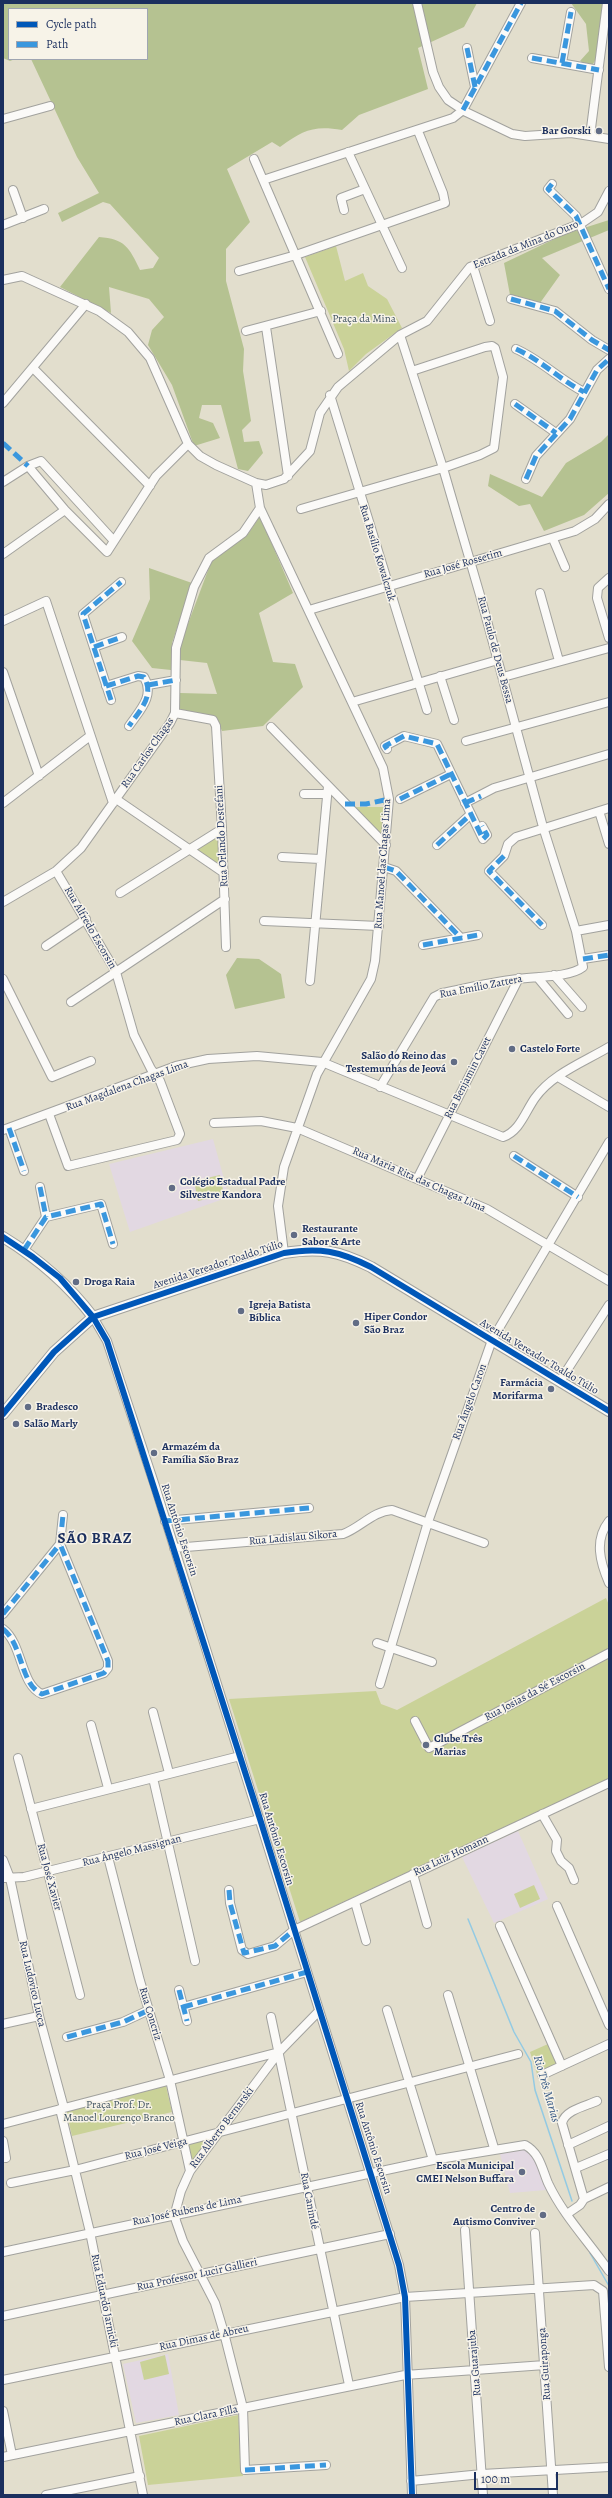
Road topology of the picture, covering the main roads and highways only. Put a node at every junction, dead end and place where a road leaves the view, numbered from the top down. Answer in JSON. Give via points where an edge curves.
{"nodes":[{"id":1,"x":3,"y":1238,"type":"edge"},
{"id":2,"x":93,"y":1317,"type":"junction"},
{"id":3,"x":609,"y":1410,"type":"edge"},
{"id":4,"x":3,"y":1414,"type":"edge"}],
"edges":[{"from":1,"to":2,"type":"main road","name":"Rua Antônio Escorsin","via":[[24,1250],[60,1278]]},
{"from":2,"to":3,"type":"main road","name":"Avenida Vereador Toaldo Túlio","via":[[284,1253],[306,1249],[332,1250],[355,1259]]},
{"from":2,"to":4,"type":"main road","name":"Avenida Vereador Toaldo Túlio","via":[[54,1352]]}]}
